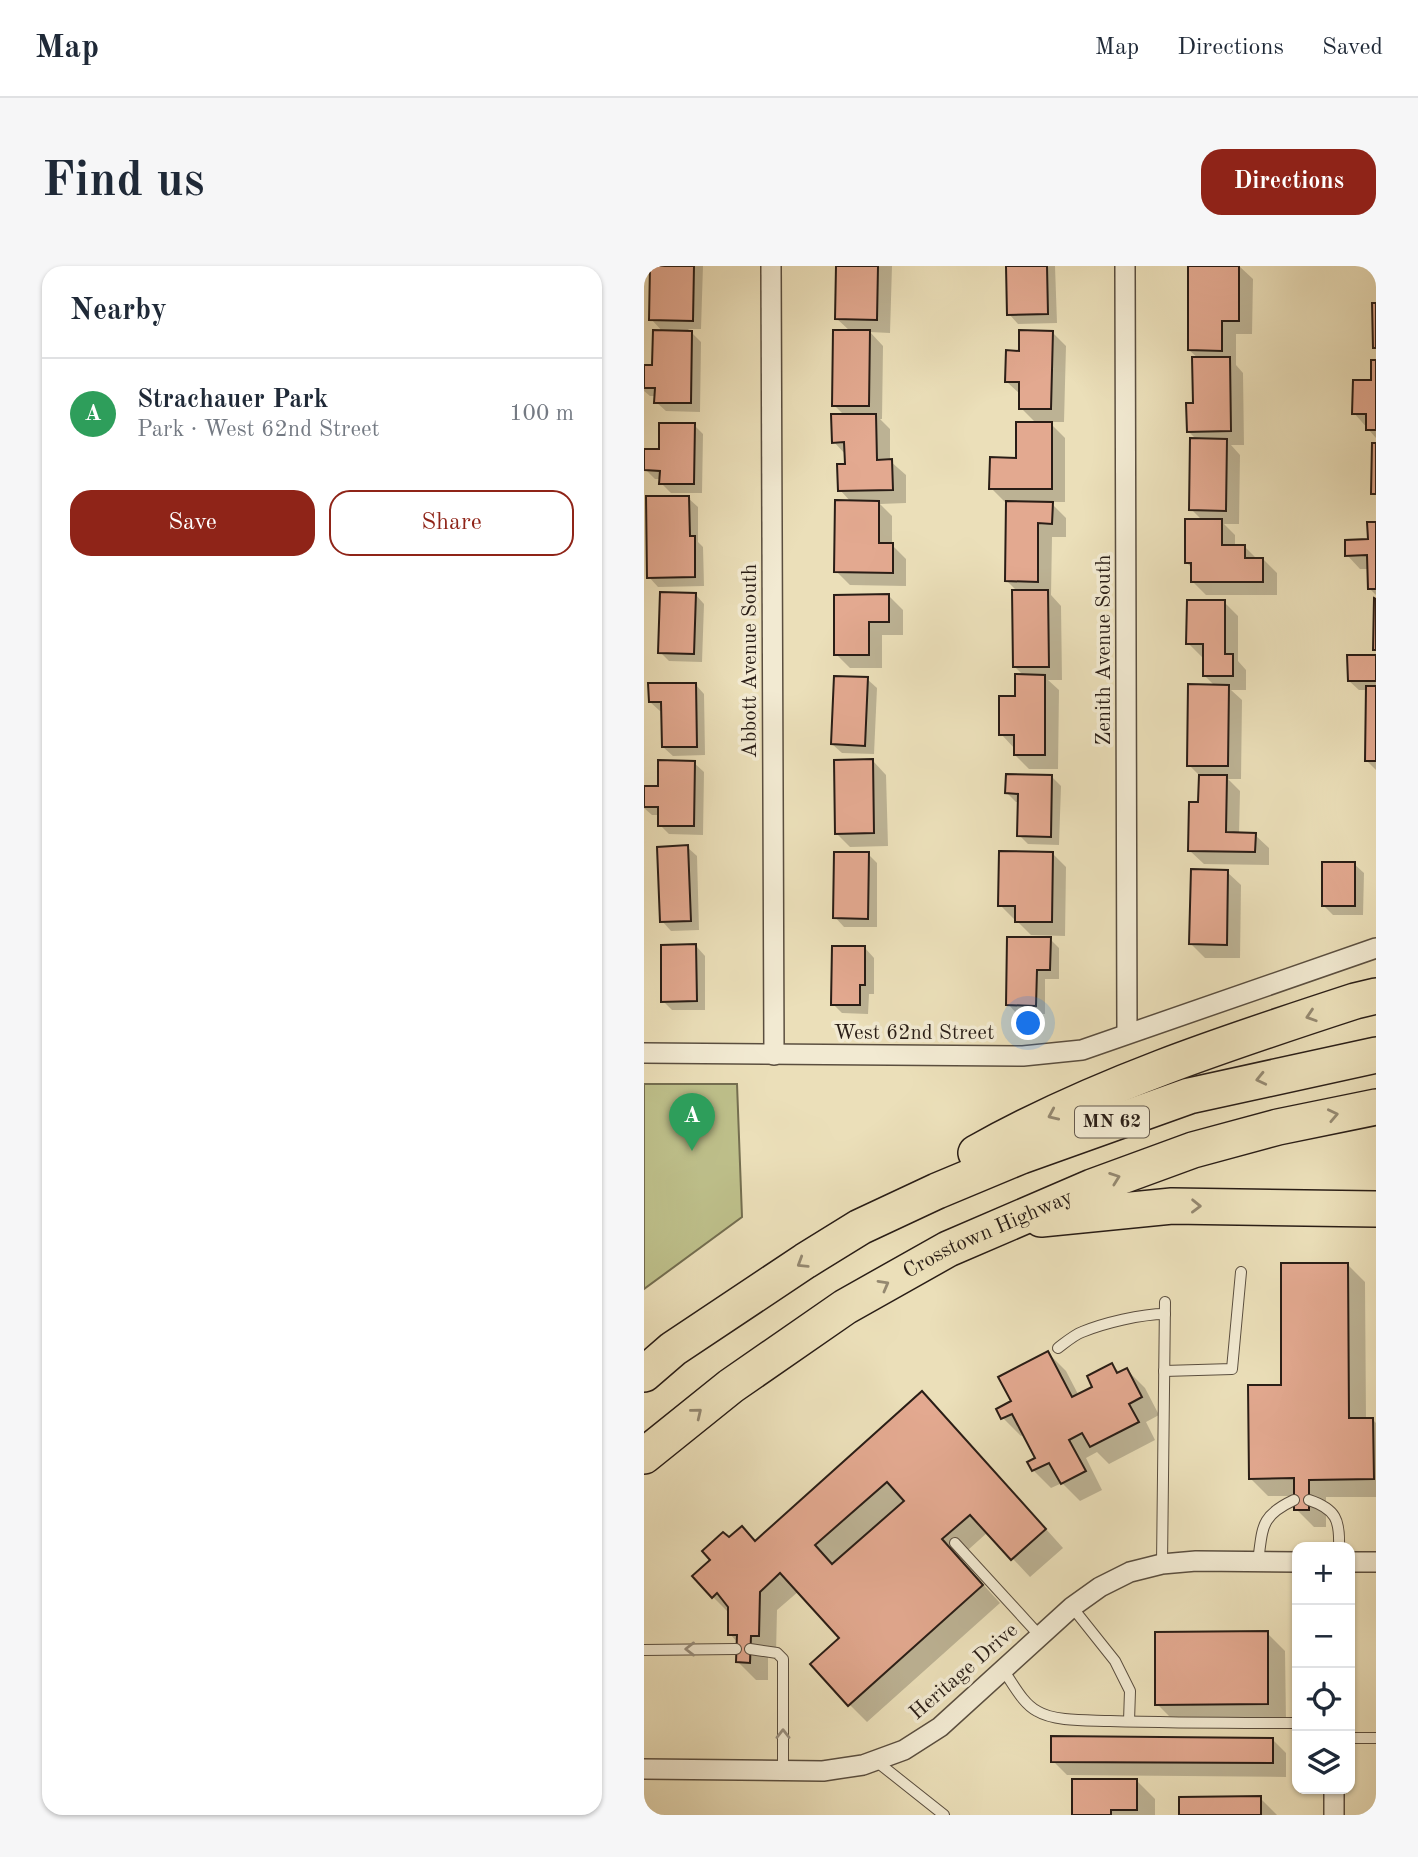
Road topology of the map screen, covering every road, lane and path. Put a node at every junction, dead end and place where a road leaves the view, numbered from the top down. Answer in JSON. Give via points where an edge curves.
{"nodes":[{"id":1,"x":771,"y":266,"type":"edge"},
{"id":2,"x":1125,"y":266,"type":"edge"},
{"id":3,"x":1376,"y":948,"type":"edge"},
{"id":4,"x":1376,"y":996,"type":"edge"},
{"id":5,"x":1127,"y":1033,"type":"junction"},
{"id":6,"x":644,"y":1053,"type":"edge"},
{"id":7,"x":774,"y":1055,"type":"junction"},
{"id":8,"x":1376,"y":1055,"type":"edge"},
{"id":9,"x":1376,"y":1107,"type":"edge"},
{"id":10,"x":1376,"y":1209,"type":"edge"},
{"id":11,"x":1006,"y":1223,"type":"junction"},
{"id":12,"x":860,"y":1227,"type":"junction"},
{"id":13,"x":1241,"y":1272,"type":"dead end"},
{"id":14,"x":1165,"y":1302,"type":"dead end"},
{"id":15,"x":1165,"y":1314,"type":"junction"},
{"id":16,"x":1058,"y":1348,"type":"dead end"},
{"id":17,"x":1164,"y":1371,"type":"junction"},
{"id":18,"x":644,"y":1374,"type":"edge"},
{"id":19,"x":644,"y":1456,"type":"edge"},
{"id":20,"x":1294,"y":1500,"type":"dead end"},
{"id":21,"x":1309,"y":1500,"type":"dead end"},
{"id":22,"x":1339,"y":1542,"type":"edge"},
{"id":23,"x":955,"y":1543,"type":"dead end"},
{"id":24,"x":1258,"y":1561,"type":"junction"},
{"id":25,"x":1292,"y":1562,"type":"edge"},
{"id":26,"x":1355,"y":1562,"type":"edge"},
{"id":27,"x":1376,"y":1562,"type":"edge"},
{"id":28,"x":1162,"y":1564,"type":"junction"},
{"id":29,"x":1072,"y":1607,"type":"junction"},
{"id":30,"x":1040,"y":1636,"type":"junction"},
{"id":31,"x":736,"y":1649,"type":"dead end"},
{"id":32,"x":750,"y":1649,"type":"dead end"},
{"id":33,"x":644,"y":1650,"type":"edge"},
{"id":34,"x":1003,"y":1670,"type":"junction"},
{"id":35,"x":1129,"y":1721,"type":"junction"},
{"id":36,"x":1292,"y":1723,"type":"edge"},
{"id":37,"x":1355,"y":1738,"type":"edge"},
{"id":38,"x":1376,"y":1738,"type":"edge"},
{"id":39,"x":876,"y":1760,"type":"junction"},
{"id":40,"x":644,"y":1769,"type":"edge"},
{"id":41,"x":783,"y":1771,"type":"junction"},
{"id":42,"x":1334,"y":1794,"type":"edge"},
{"id":43,"x":944,"y":1815,"type":"edge"},
{"id":44,"x":1334,"y":1815,"type":"edge"}],
"edges":[{"from":1,"to":7,"type":"street","name":"Abbott Avenue South"},
{"from":2,"to":5,"type":"street","name":"Zenith Avenue South"},
{"from":3,"to":5,"type":"street","name":"West 62nd Street"},
{"from":4,"to":12,"type":"highway","one_way":true,"via":[[1223,1044],[1103,1092],[995,1142]]},
{"from":5,"to":7,"type":"street","name":"West 62nd Street","via":[[1082,1050],[1023,1056]]},
{"from":6,"to":7,"type":"street","name":"West 62nd Street"},
{"from":8,"to":12,"type":"highway","number":"MN 62","one_way":true,"via":[[1189,1096],[1021,1156]]},
{"from":11,"to":9,"type":"highway","name":"Crosstown Highway","number":"MN 62","one_way":true,"via":[[1193,1150]]},
{"from":11,"to":10,"type":"highway","one_way":true,"via":[[1172,1206]]},
{"from":19,"to":11,"type":"highway","name":"Crosstown Highway","number":"MN 62","one_way":true,"via":[[731,1386],[845,1307],[948,1249]]},
{"from":12,"to":18,"type":"highway","number":"MN 62","one_way":true,"via":[[736,1306]]},
{"from":13,"to":17,"type":"lane","via":[[1232,1369]]},
{"from":14,"to":15,"type":"lane"},
{"from":15,"to":16,"type":"lane","via":[[1080,1332]]},
{"from":15,"to":17,"type":"lane"},
{"from":17,"to":28,"type":"lane"},
{"from":20,"to":24,"type":"lane","via":[[1267,1520]]},
{"from":21,"to":22,"type":"lane","via":[[1335,1517]]},
{"from":23,"to":30,"type":"lane"},
{"from":24,"to":25,"type":"street","name":"Heritage Drive"},
{"from":24,"to":28,"type":"street","name":"Heritage Drive"},
{"from":26,"to":27,"type":"street"},
{"from":28,"to":29,"type":"street","name":"Heritage Drive","via":[[1130,1572]]},
{"from":29,"to":30,"type":"street","name":"Heritage Drive"},
{"from":29,"to":35,"type":"lane","via":[[1115,1661],[1130,1691]]},
{"from":30,"to":34,"type":"street","name":"Heritage Drive"},
{"from":31,"to":33,"type":"lane","one_way":true},
{"from":41,"to":32,"type":"lane","one_way":true,"via":[[783,1659],[777,1653]]},
{"from":34,"to":35,"type":"lane","via":[[1038,1712]]},
{"from":34,"to":39,"type":"street","name":"Heritage Drive","via":[[940,1727],[904,1750]]},
{"from":35,"to":36,"type":"lane"},
{"from":37,"to":38,"type":"lane"},
{"from":39,"to":41,"type":"street","name":"Heritage Drive","via":[[823,1771]]},
{"from":39,"to":43,"type":"lane"},
{"from":40,"to":41,"type":"street","name":"Heritage Drive"},
{"from":42,"to":44,"type":"street"}]}
